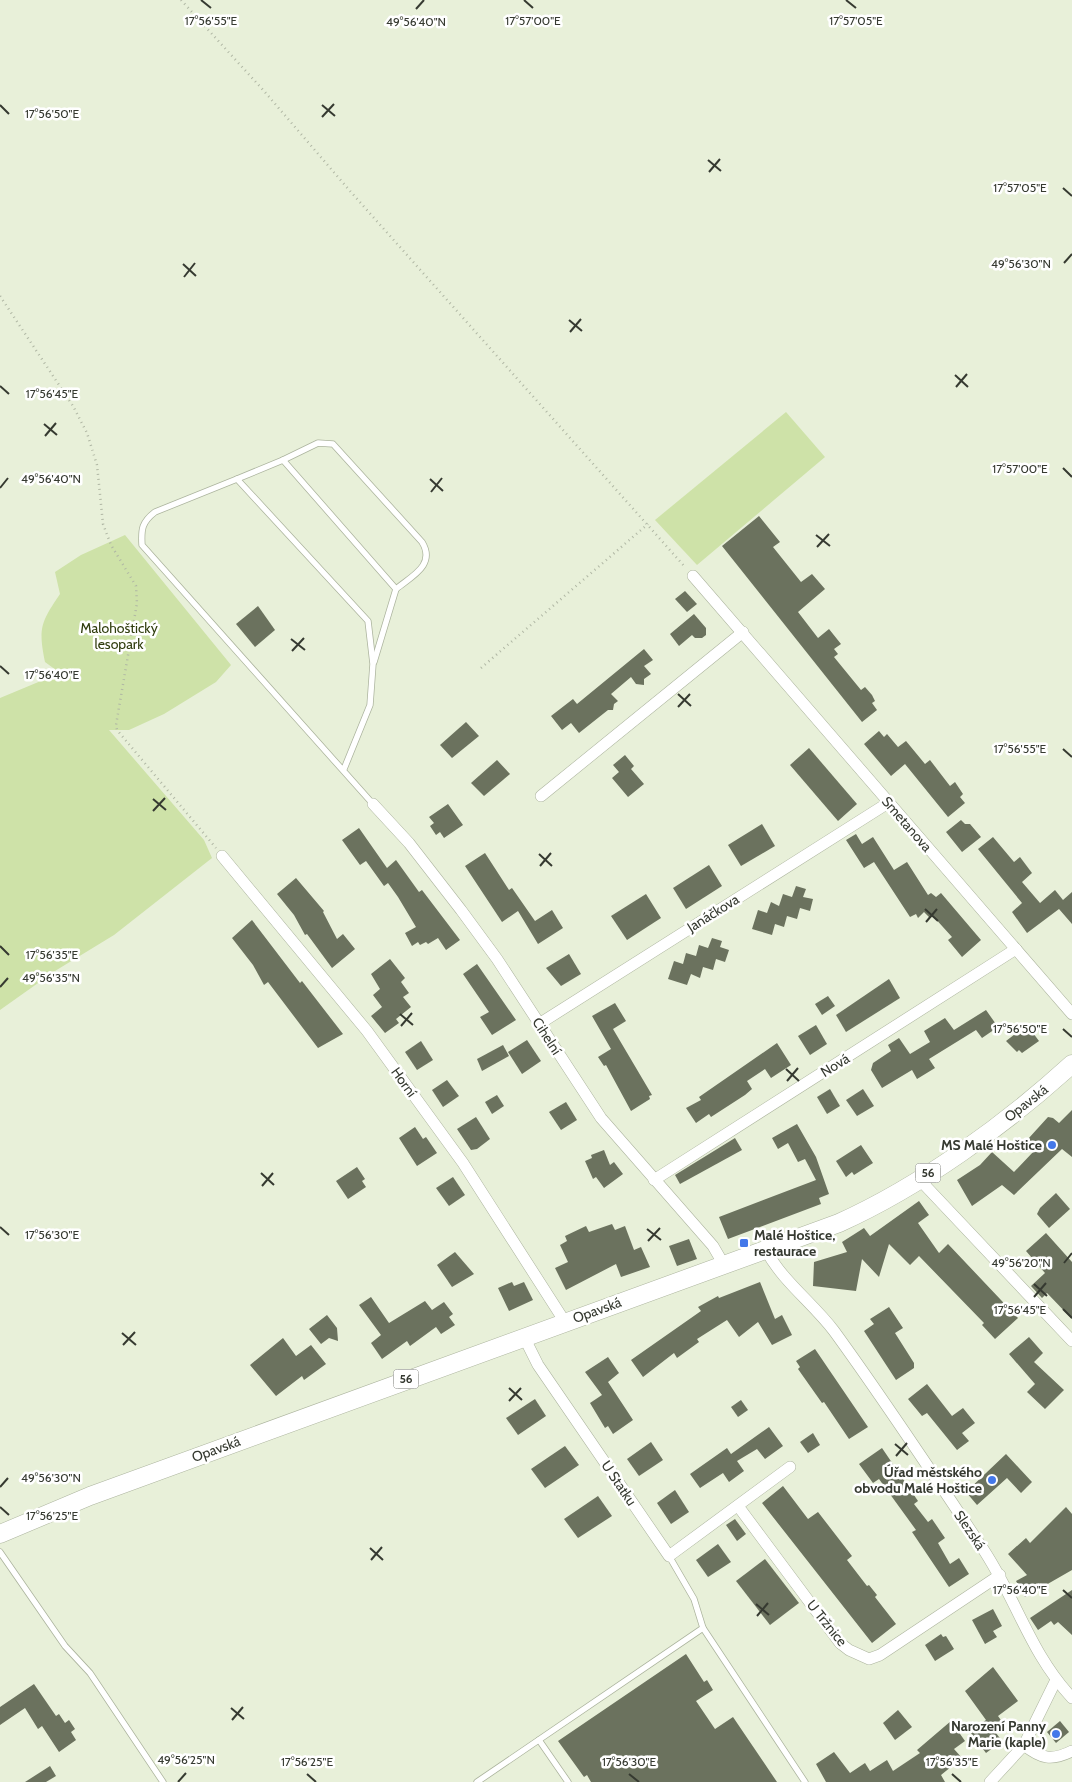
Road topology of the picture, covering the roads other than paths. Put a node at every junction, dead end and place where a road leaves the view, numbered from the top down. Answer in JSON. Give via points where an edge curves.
{"nodes":[{"id":1,"x":283,"y":460,"type":"junction"},
{"id":2,"x":236,"y":479,"type":"junction"},
{"id":3,"x":693,"y":576,"type":"road end"},
{"id":4,"x":396,"y":589,"type":"junction"},
{"id":5,"x":743,"y":632,"type":"junction"},
{"id":6,"x":373,"y":664,"type":"junction"},
{"id":7,"x":344,"y":769,"type":"junction"},
{"id":8,"x":541,"y":796,"type":"dead end"},
{"id":9,"x":888,"y":803,"type":"junction"},
{"id":10,"x":374,"y":804,"type":"joint"},
{"id":11,"x":222,"y":856,"type":"dead end"},
{"id":12,"x":1016,"y":949,"type":"junction"},
{"id":13,"x":1072,"y":1014,"type":"edge"},
{"id":14,"x":539,"y":1024,"type":"junction"},
{"id":15,"x":1072,"y":1064,"type":"edge"},
{"id":16,"x":919,"y":1179,"type":"junction"},
{"id":17,"x":654,"y":1180,"type":"junction"},
{"id":18,"x":766,"y":1250,"type":"junction"},
{"id":19,"x":724,"y":1265,"type":"junction"},
{"id":20,"x":565,"y":1322,"type":"junction"},
{"id":21,"x":524,"y":1337,"type":"junction"},
{"id":22,"x":1072,"y":1341,"type":"edge"},
{"id":23,"x":790,"y":1467,"type":"dead end"},
{"id":24,"x":738,"y":1506,"type":"junction"},
{"id":25,"x":0,"y":1534,"type":"edge"},
{"id":26,"x":0,"y":1552,"type":"edge"},
{"id":27,"x":669,"y":1556,"type":"junction"},
{"id":28,"x":1000,"y":1575,"type":"junction"},
{"id":29,"x":703,"y":1628,"type":"junction"},
{"id":30,"x":1056,"y":1680,"type":"junction"},
{"id":31,"x":1072,"y":1698,"type":"edge"},
{"id":32,"x":539,"y":1740,"type":"junction"},
{"id":33,"x":1024,"y":1745,"type":"junction"},
{"id":34,"x":1072,"y":1751,"type":"edge"},
{"id":35,"x":994,"y":1780,"type":"edge"},
{"id":36,"x":163,"y":1782,"type":"edge"},
{"id":37,"x":477,"y":1782,"type":"edge"},
{"id":38,"x":568,"y":1782,"type":"edge"},
{"id":39,"x":805,"y":1782,"type":"edge"}],
"edges":[{"from":1,"to":2,"type":"lane"},
{"from":1,"to":4,"type":"lane"},
{"from":1,"to":4,"type":"lane","via":[[318,443],[333,444],[422,542],[428,558]]},
{"from":2,"to":6,"type":"lane","via":[[368,621]]},
{"from":2,"to":7,"type":"lane","via":[[155,512],[146,519],[141,530],[142,545]]},
{"from":3,"to":5,"type":"street","name":"Smetanova"},
{"from":4,"to":6,"type":"lane"},
{"from":5,"to":8,"type":"street"},
{"from":5,"to":9,"type":"street","name":"Smetanova"},
{"from":6,"to":7,"type":"lane","via":[[370,705]]},
{"from":7,"to":10,"type":"lane"},
{"from":9,"to":12,"type":"street","name":"Smetanova"},
{"from":9,"to":14,"type":"street","name":"Janáčkova"},
{"from":10,"to":14,"type":"street","name":"Cihelní","via":[[444,887],[497,959]]},
{"from":11,"to":20,"type":"street","name":"Horní","via":[[367,1031],[463,1163]]},
{"from":12,"to":13,"type":"street","name":"Smetanova"},
{"from":12,"to":17,"type":"street","name":"Nová"},
{"from":14,"to":17,"type":"street","name":"Cihelní","via":[[601,1118]]},
{"from":15,"to":16,"type":"main road","name":"Opavská","number":"56","via":[[986,1134]]},
{"from":16,"to":18,"type":"main road","name":"Opavská","number":"56","via":[[857,1215]]},
{"from":16,"to":22,"type":"street"},
{"from":17,"to":19,"type":"street","name":"Cihelní","via":[[713,1246]]},
{"from":18,"to":19,"type":"main road","name":"Opavská","number":"56"},
{"from":18,"to":28,"type":"street","name":"Slezská","via":[[780,1272],[835,1333]]},
{"from":19,"to":20,"type":"main road","name":"Opavská","number":"56"},
{"from":20,"to":21,"type":"main road","name":"Opavská","number":"56"},
{"from":21,"to":25,"type":"main road","name":"Opavská","number":"56","via":[[90,1496]]},
{"from":21,"to":27,"type":"street","name":"U Statku","via":[[538,1365]]},
{"from":23,"to":24,"type":"street"},
{"from":24,"to":27,"type":"street"},
{"from":24,"to":28,"type":"street","name":"U Tržnice","via":[[840,1643],[869,1659],[880,1655]]},
{"from":26,"to":36,"type":"lane","via":[[65,1646],[90,1673]]},
{"from":27,"to":29,"type":"lane","via":[[694,1599]]},
{"from":28,"to":30,"type":"street","name":"Slezská","via":[[1038,1654]]},
{"from":29,"to":32,"type":"lane"},
{"from":29,"to":39,"type":"lane"},
{"from":30,"to":31,"type":"street","name":"Slezská"},
{"from":30,"to":33,"type":"street"},
{"from":32,"to":37,"type":"lane"},
{"from":32,"to":38,"type":"lane"},
{"from":33,"to":34,"type":"street","via":[[1052,1759]]},
{"from":33,"to":35,"type":"street"}]}
